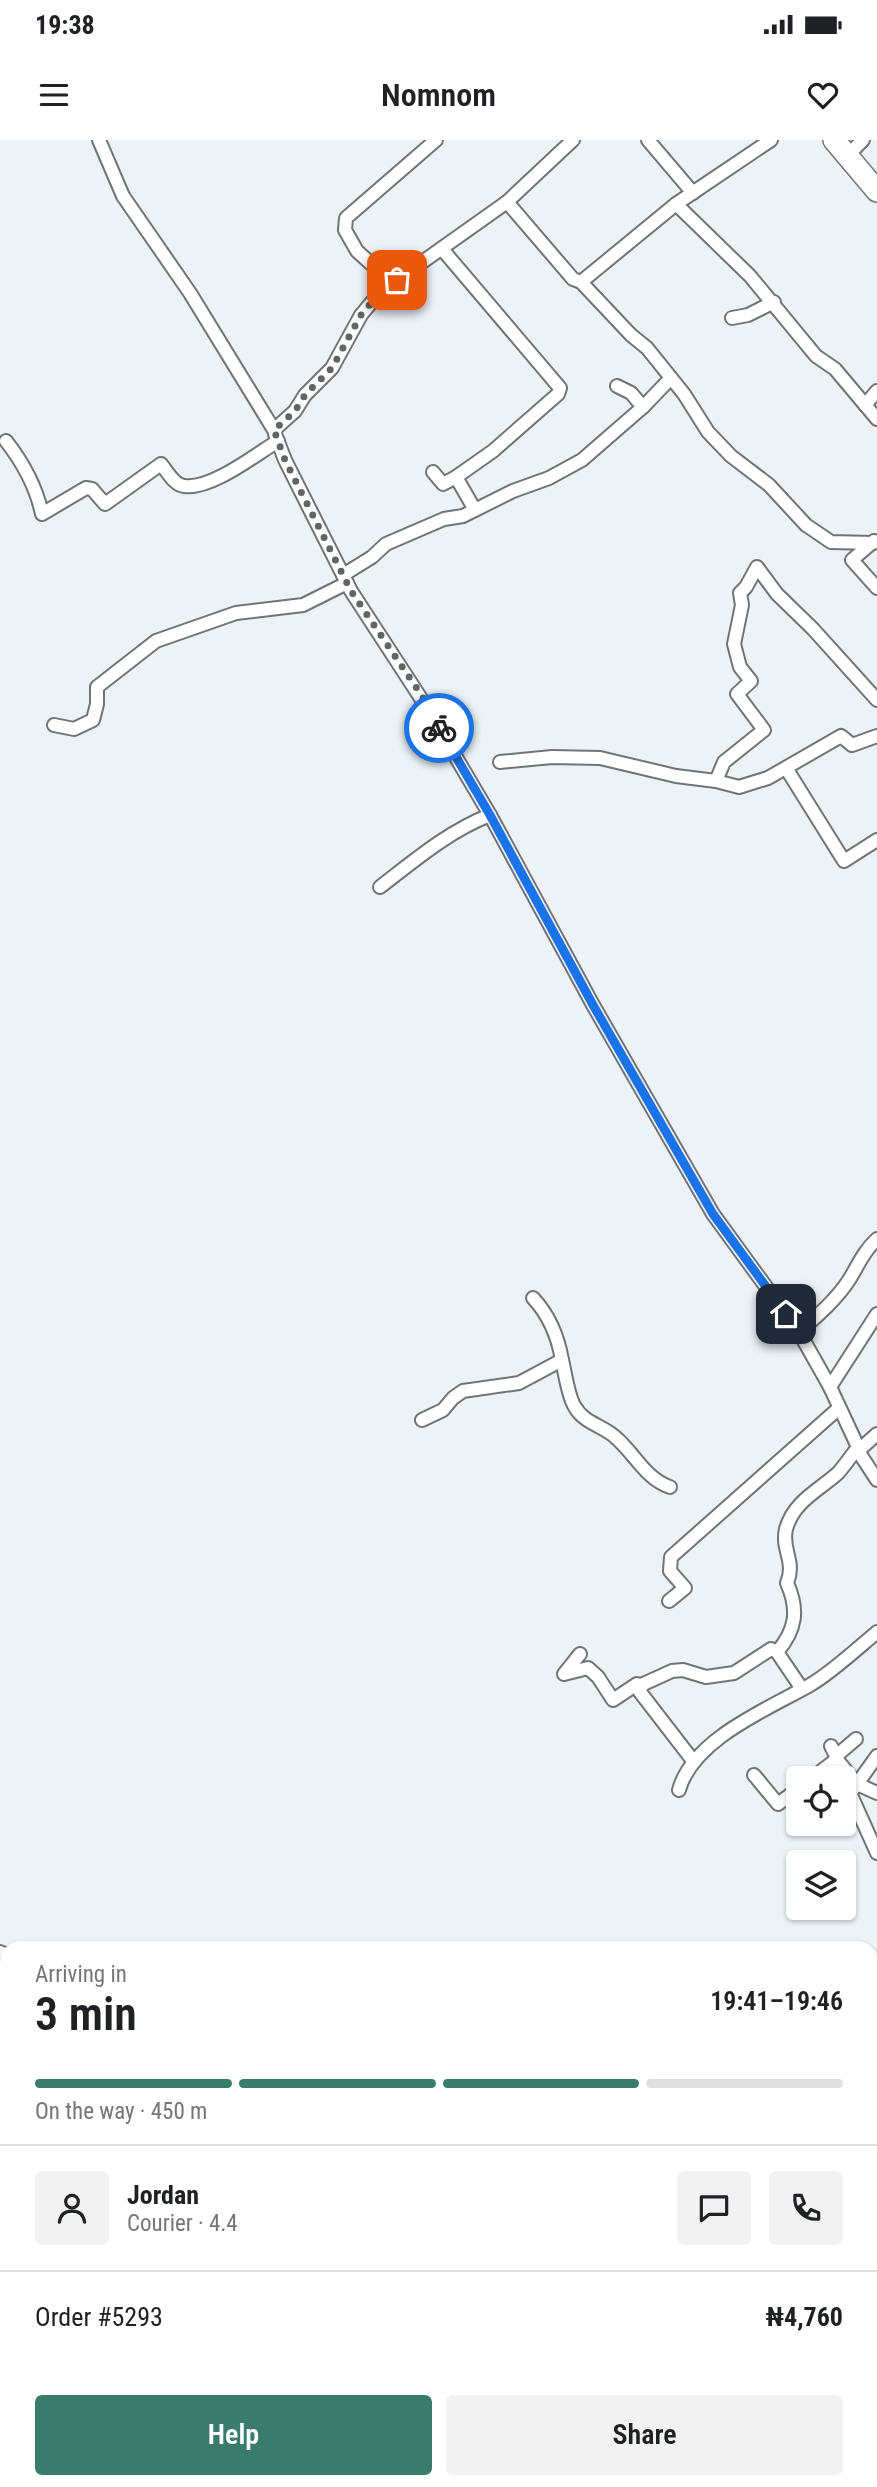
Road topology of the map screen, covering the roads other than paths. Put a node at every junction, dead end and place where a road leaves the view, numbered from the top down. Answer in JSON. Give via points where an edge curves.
{"nodes":[{"id":1,"x":99,"y":140,"type":"edge"},
{"id":2,"x":436,"y":140,"type":"edge"},
{"id":3,"x":573,"y":140,"type":"edge"},
{"id":4,"x":648,"y":140,"type":"edge"},
{"id":5,"x":771,"y":140,"type":"edge"},
{"id":6,"x":863,"y":140,"type":"edge"},
{"id":7,"x":841,"y":148,"type":"edge"},
{"id":8,"x":877,"y":191,"type":"edge"},
{"id":9,"x":693,"y":192,"type":"junction"},
{"id":10,"x":507,"y":202,"type":"junction"},
{"id":11,"x":676,"y":204,"type":"junction"},
{"id":12,"x":442,"y":249,"type":"junction"},
{"id":13,"x":397,"y":280,"type":"junction"},
{"id":14,"x":581,"y":282,"type":"junction"},
{"id":15,"x":774,"y":302,"type":"junction"},
{"id":16,"x":732,"y":318,"type":"dead end"},
{"id":17,"x":670,"y":379,"type":"junction"},
{"id":18,"x":617,"y":386,"type":"dead end"},
{"id":19,"x":877,"y":391,"type":"edge"},
{"id":20,"x":865,"y":405,"type":"junction"},
{"id":21,"x":643,"y":407,"type":"junction"},
{"id":22,"x":877,"y":419,"type":"edge"},
{"id":23,"x":276,"y":436,"type":"junction"},
{"id":24,"x":6,"y":441,"type":"dead end"},
{"id":25,"x":433,"y":472,"type":"dead end"},
{"id":26,"x":456,"y":477,"type":"junction"},
{"id":27,"x":475,"y":510,"type":"junction"},
{"id":28,"x":875,"y":540,"type":"edge"},
{"id":29,"x":345,"y":579,"type":"junction"},
{"id":30,"x":877,"y":588,"type":"edge"},
{"id":31,"x":877,"y":700,"type":"edge"},
{"id":32,"x":54,"y":725,"type":"dead end"},
{"id":33,"x":877,"y":736,"type":"edge"},
{"id":34,"x":500,"y":762,"type":"dead end"},
{"id":35,"x":786,"y":768,"type":"junction"},
{"id":36,"x":716,"y":781,"type":"junction"},
{"id":37,"x":490,"y":815,"type":"junction"},
{"id":38,"x":877,"y":840,"type":"edge"},
{"id":39,"x":380,"y":887,"type":"dead end"},
{"id":40,"x":877,"y":1239,"type":"edge"},
{"id":41,"x":533,"y":1298,"type":"dead end"},
{"id":42,"x":877,"y":1314,"type":"edge"},
{"id":43,"x":799,"y":1332,"type":"junction"},
{"id":44,"x":562,"y":1360,"type":"junction"},
{"id":45,"x":830,"y":1388,"type":"junction"},
{"id":46,"x":839,"y":1408,"type":"junction"},
{"id":47,"x":422,"y":1420,"type":"dead end"},
{"id":48,"x":877,"y":1434,"type":"edge"},
{"id":49,"x":858,"y":1449,"type":"junction"},
{"id":50,"x":877,"y":1480,"type":"edge"},
{"id":51,"x":670,"y":1487,"type":"dead end"},
{"id":52,"x":669,"y":1601,"type":"dead end"},
{"id":53,"x":877,"y":1632,"type":"edge"},
{"id":54,"x":777,"y":1651,"type":"junction"},
{"id":55,"x":580,"y":1654,"type":"dead end"},
{"id":56,"x":639,"y":1686,"type":"junction"},
{"id":57,"x":802,"y":1689,"type":"junction"},
{"id":58,"x":856,"y":1739,"type":"dead end"},
{"id":59,"x":835,"y":1753,"type":"junction"},
{"id":60,"x":877,"y":1756,"type":"edge"},
{"id":61,"x":694,"y":1762,"type":"junction"},
{"id":62,"x":823,"y":1766,"type":"edge"},
{"id":63,"x":754,"y":1775,"type":"dead end"},
{"id":64,"x":857,"y":1784,"type":"junction"},
{"id":65,"x":679,"y":1790,"type":"dead end"},
{"id":66,"x":877,"y":1793,"type":"edge"},
{"id":67,"x":786,"y":1798,"type":"edge"},
{"id":68,"x":877,"y":1853,"type":"edge"}],
"edges":[{"from":1,"to":23,"type":"street","via":[[123,196],[190,293]]},
{"from":2,"to":13,"type":"street","via":[[346,218],[345,230],[357,251],[384,277]]},
{"from":3,"to":10,"type":"street"},
{"from":4,"to":9,"type":"street"},
{"from":5,"to":9,"type":"street"},
{"from":6,"to":7,"type":"street"},
{"from":7,"to":8,"type":"highway"},
{"from":9,"to":11,"type":"street"},
{"from":10,"to":12,"type":"street"},
{"from":10,"to":14,"type":"street","via":[[573,279]]},
{"from":11,"to":14,"type":"street"},
{"from":11,"to":15,"type":"street"},
{"from":12,"to":13,"type":"street"},
{"from":12,"to":26,"type":"street","via":[[561,388],[524,425]]},
{"from":13,"to":23,"type":"street","via":[[361,315],[332,368],[305,395]]},
{"from":14,"to":17,"type":"street","via":[[647,348]]},
{"from":15,"to":16,"type":"street"},
{"from":15,"to":20,"type":"street","via":[[816,356],[835,369]]},
{"from":17,"to":21,"type":"street"},
{"from":17,"to":28,"type":"street","via":[[708,432],[769,485],[806,525],[831,542]]},
{"from":18,"to":21,"type":"street"},
{"from":19,"to":20,"type":"street"},
{"from":20,"to":22,"type":"street"},
{"from":21,"to":27,"type":"street","via":[[582,460]]},
{"from":23,"to":24,"type":"street","via":[[228,472],[201,484],[183,487],[161,464],[105,504],[86,488],[42,514],[37,492]]},
{"from":23,"to":29,"type":"street"},
{"from":25,"to":26,"type":"street","via":[[443,484]]},
{"from":26,"to":27,"type":"street"},
{"from":27,"to":29,"type":"street","via":[[386,544]]},
{"from":28,"to":30,"type":"street","via":[[852,560]]},
{"from":29,"to":32,"type":"street","via":[[303,605],[236,613],[156,641],[97,687],[93,720],[74,729]]},
{"from":29,"to":37,"type":"street","via":[[422,696]]},
{"from":31,"to":36,"type":"street","via":[[757,567],[740,593],[734,644],[740,667],[751,681],[737,694],[764,730],[724,762]]},
{"from":33,"to":35,"type":"street","via":[[852,745],[841,736]]},
{"from":34,"to":36,"type":"street","via":[[600,758]]},
{"from":35,"to":36,"type":"street","via":[[739,787]]},
{"from":35,"to":38,"type":"street","via":[[844,861]]},
{"from":37,"to":39,"type":"street","via":[[469,823]]},
{"from":37,"to":43,"type":"street","via":[[713,1214]]},
{"from":40,"to":43,"type":"street","via":[[834,1300]]},
{"from":41,"to":44,"type":"street","via":[[552,1327]]},
{"from":42,"to":45,"type":"street"},
{"from":43,"to":45,"type":"street"},
{"from":44,"to":47,"type":"street","via":[[519,1384],[463,1391],[443,1410]]},
{"from":44,"to":51,"type":"street","via":[[573,1406],[614,1436],[657,1483]]},
{"from":45,"to":46,"type":"street"},
{"from":46,"to":49,"type":"street"},
{"from":46,"to":52,"type":"street","via":[[671,1557],[670,1571],[685,1588]]},
{"from":48,"to":49,"type":"street"},
{"from":49,"to":50,"type":"street"},
{"from":49,"to":54,"type":"street","via":[[838,1473],[812,1492],[789,1522],[785,1541],[791,1574],[787,1583],[794,1624]]},
{"from":53,"to":57,"type":"street"},
{"from":54,"to":56,"type":"street","via":[[771,1649],[734,1673],[706,1677],[698,1672],[672,1671]]},
{"from":54,"to":57,"type":"street"},
{"from":55,"to":56,"type":"street","via":[[564,1674],[588,1668],[613,1700],[637,1684],[643,1686]]},
{"from":56,"to":61,"type":"street"},
{"from":57,"to":61,"type":"street","via":[[732,1730]]},
{"from":58,"to":59,"type":"street"},
{"from":59,"to":62,"type":"street"},
{"from":59,"to":64,"type":"street"},
{"from":60,"to":64,"type":"street"},
{"from":61,"to":65,"type":"street"},
{"from":63,"to":67,"type":"street","via":[[778,1804]]},
{"from":64,"to":66,"type":"street"},
{"from":64,"to":68,"type":"street","via":[[850,1793]]}]}
